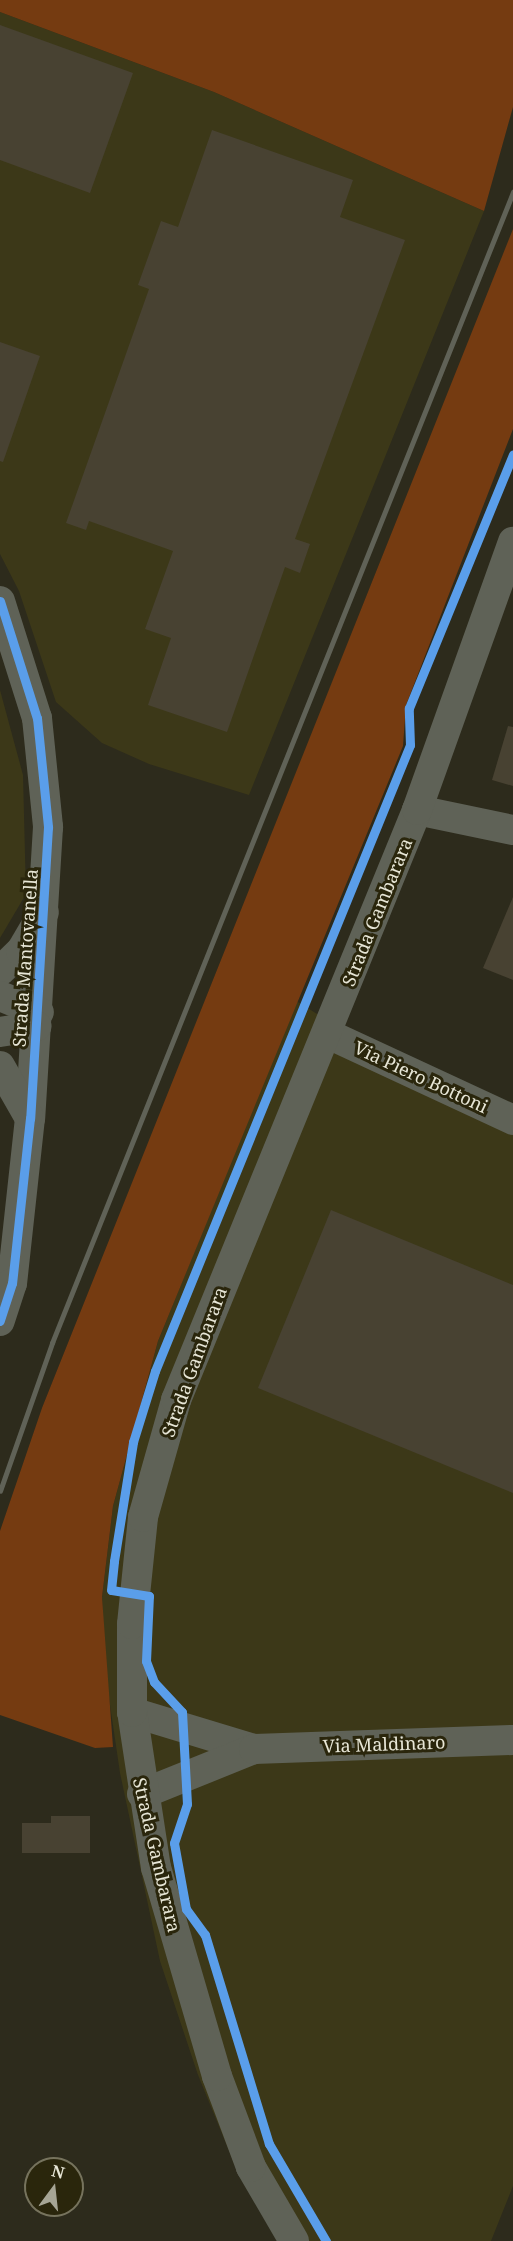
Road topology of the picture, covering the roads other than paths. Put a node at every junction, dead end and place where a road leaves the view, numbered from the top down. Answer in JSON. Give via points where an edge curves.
{"nodes":[{"id":1,"x":513,"y":542,"type":"edge"},
{"id":2,"x":0,"y":601,"type":"edge"},
{"id":3,"x":417,"y":810,"type":"junction"},
{"id":4,"x":513,"y":830,"type":"edge"},
{"id":5,"x":47,"y":907,"type":"junction"},
{"id":6,"x":0,"y":971,"type":"edge"},
{"id":7,"x":0,"y":996,"type":"edge"},
{"id":8,"x":38,"y":1019,"type":"junction"},
{"id":9,"x":0,"y":1032,"type":"edge"},
{"id":10,"x":328,"y":1034,"type":"junction"},
{"id":11,"x":0,"y":1066,"type":"edge"},
{"id":12,"x":30,"y":1118,"type":"junction"},
{"id":13,"x":513,"y":1120,"type":"edge"},
{"id":14,"x":0,"y":1321,"type":"edge"},
{"id":15,"x":132,"y":1712,"type":"junction"},
{"id":16,"x":513,"y":1740,"type":"edge"},
{"id":17,"x":254,"y":1749,"type":"junction"},
{"id":18,"x":142,"y":1794,"type":"junction"},
{"id":19,"x":294,"y":2241,"type":"edge"}],
"edges":[{"from":1,"to":3,"type":"street","name":"Strada Gambarara"},
{"from":2,"to":5,"type":"street","name":"Strada Mantovanella","via":[[24,666],[42,750]]},
{"from":3,"to":4,"type":"street"},
{"from":3,"to":10,"type":"street","name":"Strada Gambarara"},
{"from":5,"to":6,"type":"street","via":[[21,951]]},
{"from":5,"to":8,"type":"street","name":"Strada Mantovanella"},
{"from":7,"to":8,"type":"street"},
{"from":8,"to":9,"type":"street"},
{"from":8,"to":12,"type":"street","name":"Strada Mantovanella"},
{"from":10,"to":13,"type":"street","name":"Via Piero Bottoni"},
{"from":10,"to":15,"type":"street","name":"Strada Gambarara","via":[[176,1400],[144,1517],[132,1624]]},
{"from":11,"to":12,"type":"street"},
{"from":12,"to":14,"type":"street","name":"Strada Mantovanella","via":[[12,1283]]},
{"from":15,"to":17,"type":"street","name":"Via Maldinaro"},
{"from":15,"to":18,"type":"street","name":"Strada Gambarara"},
{"from":16,"to":17,"type":"street","name":"Via Maldinaro"},
{"from":17,"to":18,"type":"street","name":"Via Maldinaro"},
{"from":18,"to":19,"type":"street","name":"Strada Gambarara","via":[[156,1868],[217,2076],[251,2167]]}]}
